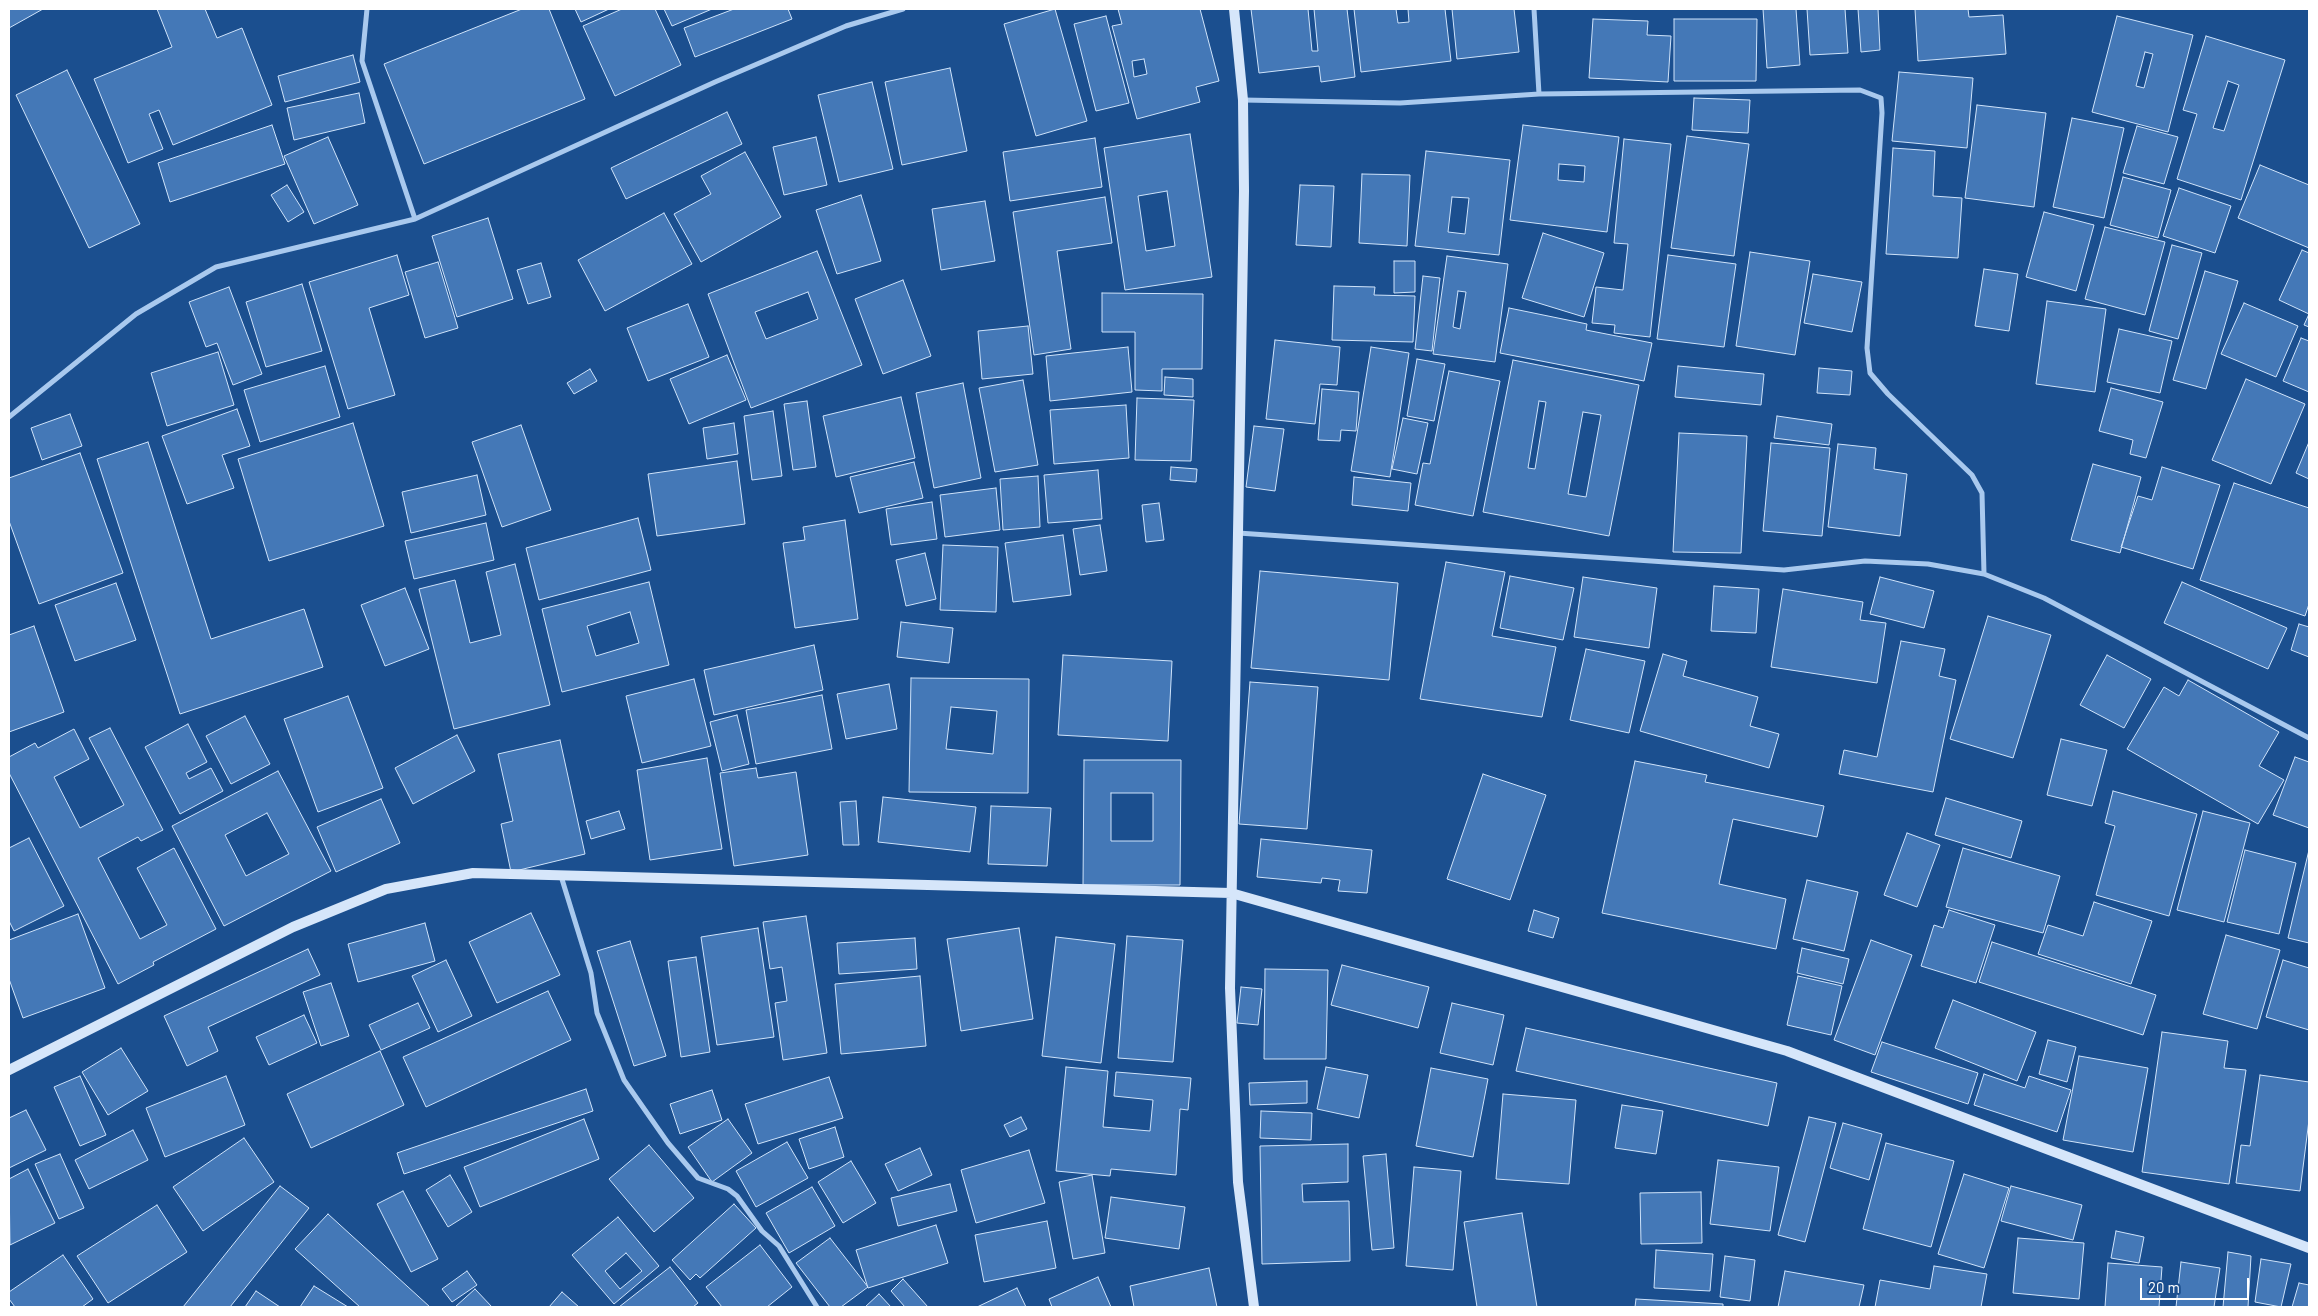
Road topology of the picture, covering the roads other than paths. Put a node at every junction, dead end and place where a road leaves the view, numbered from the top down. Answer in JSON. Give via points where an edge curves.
{"nodes":[{"id":1,"x":367,"y":9,"type":"edge"},
{"id":2,"x":903,"y":9,"type":"edge"},
{"id":3,"x":1234,"y":9,"type":"edge"},
{"id":4,"x":1534,"y":9,"type":"edge"},
{"id":5,"x":1539,"y":94,"type":"junction"},
{"id":6,"x":1243,"y":100,"type":"junction"},
{"id":7,"x":415,"y":219,"type":"junction"},
{"id":8,"x":9,"y":417,"type":"edge"},
{"id":9,"x":1238,"y":533,"type":"junction"},
{"id":10,"x":1984,"y":574,"type":"junction"},
{"id":11,"x":2309,"y":738,"type":"edge"},
{"id":12,"x":561,"y":875,"type":"junction"},
{"id":13,"x":1231,"y":893,"type":"junction"},
{"id":14,"x":9,"y":1070,"type":"edge"},
{"id":15,"x":2309,"y":1248,"type":"edge"},
{"id":16,"x":818,"y":1307,"type":"edge"},
{"id":17,"x":1254,"y":1307,"type":"edge"}],
"edges":[{"from":1,"to":7,"type":"street","via":[[362,61]]},
{"from":2,"to":7,"type":"street","via":[[846,26],[715,82]]},
{"from":3,"to":6,"type":"street"},
{"from":4,"to":5,"type":"street"},
{"from":5,"to":6,"type":"street","via":[[1400,103]]},
{"from":5,"to":10,"type":"street","via":[[1860,90],[1880,98],[1882,113],[1867,348],[1870,373],[1972,475],[1982,493]]},
{"from":6,"to":9,"type":"street"},
{"from":7,"to":8,"type":"street","via":[[216,267],[136,314]]},
{"from":9,"to":10,"type":"street","via":[[1784,570],[1865,561],[1928,564]]},
{"from":9,"to":13,"type":"street"},
{"from":10,"to":11,"type":"street","via":[[2044,598]]},
{"from":12,"to":13,"type":"street"},
{"from":12,"to":14,"type":"street","via":[[473,873],[386,889],[293,927]]},
{"from":12,"to":16,"type":"street","via":[[591,973],[597,1013],[624,1080],[668,1143],[698,1178],[728,1189],[737,1196],[762,1231],[780,1246]]},
{"from":13,"to":15,"type":"street","via":[[1787,1050]]},
{"from":13,"to":17,"type":"street","via":[[1230,988],[1238,1182]]}]}
